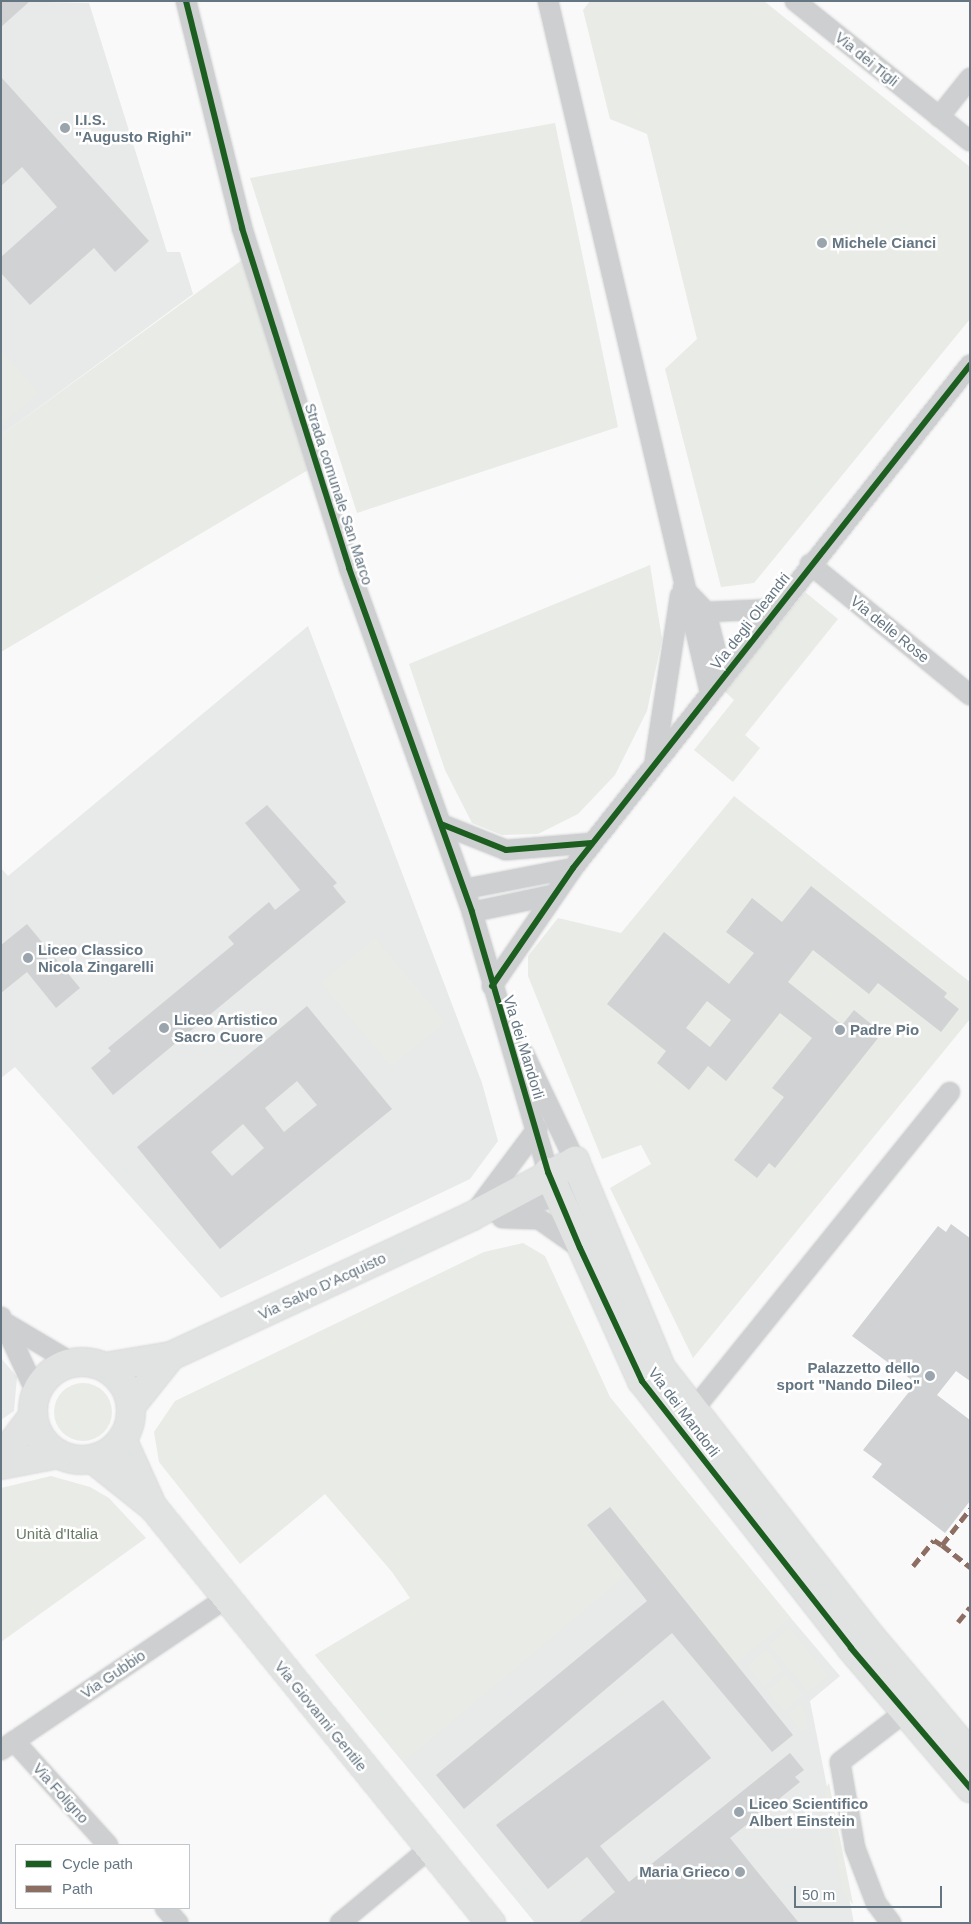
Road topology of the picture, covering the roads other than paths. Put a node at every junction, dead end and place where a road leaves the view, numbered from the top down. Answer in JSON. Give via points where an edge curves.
{"nodes":[{"id":1,"x":186,"y":1,"type":"edge"},
{"id":2,"x":548,"y":1,"type":"edge"},
{"id":3,"x":795,"y":1,"type":"edge"},
{"id":4,"x":970,"y":78,"type":"edge"},
{"id":5,"x":939,"y":117,"type":"junction"},
{"id":6,"x":970,"y":141,"type":"edge"},
{"id":7,"x":970,"y":365,"type":"edge"},
{"id":8,"x":810,"y":564,"type":"junction"},
{"id":9,"x":682,"y":587,"type":"junction"},
{"id":10,"x":775,"y":609,"type":"junction"},
{"id":11,"x":706,"y":612,"type":"junction"},
{"id":12,"x":716,"y":684,"type":"junction"},
{"id":13,"x":970,"y":695,"type":"edge"},
{"id":14,"x":655,"y":762,"type":"junction"},
{"id":15,"x":441,"y":824,"type":"junction"},
{"id":16,"x":592,"y":843,"type":"junction"},
{"id":17,"x":573,"y":868,"type":"junction"},
{"id":18,"x":464,"y":889,"type":"junction"},
{"id":19,"x":553,"y":896,"type":"junction"},
{"id":20,"x":472,"y":912,"type":"junction"},
{"id":21,"x":492,"y":986,"type":"junction"},
{"id":22,"x":950,"y":1092,"type":"dead end"},
{"id":23,"x":537,"y":1129,"type":"junction"},
{"id":24,"x":575,"y":1161,"type":"junction"},
{"id":25,"x":548,"y":1172,"type":"junction"},
{"id":26,"x":585,"y":1188,"type":"junction"},
{"id":27,"x":560,"y":1198,"type":"junction"},
{"id":28,"x":472,"y":1216,"type":"junction"},
{"id":29,"x":580,"y":1248,"type":"junction"},
{"id":30,"x":4,"y":1321,"type":"edge"},
{"id":31,"x":171,"y":1356,"type":"junction"},
{"id":32,"x":71,"y":1362,"type":"junction"},
{"id":33,"x":105,"y":1367,"type":"junction"},
{"id":34,"x":34,"y":1404,"type":"junction"},
{"id":35,"x":131,"y":1406,"type":"junction"},
{"id":36,"x":686,"y":1419,"type":"junction"},
{"id":37,"x":122,"y":1439,"type":"junction"},
{"id":38,"x":58,"y":1454,"type":"junction"},
{"id":39,"x":1,"y":1458,"type":"edge"},
{"id":40,"x":93,"y":1459,"type":"junction"},
{"id":41,"x":1,"y":1465,"type":"edge"},
{"id":42,"x":153,"y":1507,"type":"junction"},
{"id":43,"x":225,"y":1598,"type":"junction"},
{"id":44,"x":906,"y":1712,"type":"junction"},
{"id":45,"x":8,"y":1746,"type":"edge"},
{"id":46,"x":970,"y":1754,"type":"edge"},
{"id":47,"x":970,"y":1788,"type":"edge"},
{"id":48,"x":107,"y":1844,"type":"edge"},
{"id":49,"x":430,"y":1848,"type":"junction"},
{"id":50,"x":166,"y":1909,"type":"edge"},
{"id":51,"x":178,"y":1923,"type":"edge"},
{"id":52,"x":340,"y":1923,"type":"edge"},
{"id":53,"x":491,"y":1923,"type":"edge"},
{"id":54,"x":891,"y":1923,"type":"edge"}],
"edges":[{"from":1,"to":15,"type":"street","name":"Strada comunale San Marco","via":[[242,228],[348,568]]},
{"from":2,"to":9,"type":"street"},
{"from":3,"to":5,"type":"street","name":"Via dei Tigli"},
{"from":4,"to":5,"type":"street"},
{"from":5,"to":6,"type":"street","name":"Via dei Tigli"},
{"from":7,"to":8,"type":"street","name":"Via degli Oleandri"},
{"from":8,"to":10,"type":"street","name":"Via degli Oleandri"},
{"from":8,"to":13,"type":"street","name":"Via delle Rose"},
{"from":9,"to":11,"type":"street"},
{"from":9,"to":12,"type":"street"},
{"from":9,"to":14,"type":"street"},
{"from":10,"to":11,"type":"street"},
{"from":10,"to":12,"type":"street","name":"Via degli Oleandri"},
{"from":11,"to":12,"type":"street"},
{"from":12,"to":14,"type":"street","name":"Via degli Oleandri"},
{"from":14,"to":16,"type":"street","name":"Via degli Oleandri"},
{"from":15,"to":16,"type":"street","via":[[506,850]]},
{"from":15,"to":18,"type":"street","name":"Strada comunale San Marco"},
{"from":16,"to":17,"type":"street","name":"Via degli Oleandri"},
{"from":17,"to":18,"type":"street"},
{"from":17,"to":19,"type":"street","name":"Via degli Oleandri"},
{"from":18,"to":20,"type":"street","name":"Strada comunale San Marco"},
{"from":19,"to":20,"type":"street"},
{"from":19,"to":21,"type":"street","name":"Via degli Oleandri"},
{"from":20,"to":21,"type":"street","name":"Strada comunale San Marco"},
{"from":21,"to":23,"type":"street","name":"Via dei Mandorli"},
{"from":21,"to":24,"type":"street","name":"Via dei Mandorli"},
{"from":22,"to":36,"type":"street"},
{"from":23,"to":25,"type":"street","name":"Via dei Mandorli"},
{"from":23,"to":28,"type":"street"},
{"from":24,"to":25,"type":"street","name":"Via Salvo D'Acquisto"},
{"from":24,"to":26,"type":"street","name":"Via dei Mandorli"},
{"from":25,"to":27,"type":"street","name":"Via dei Mandorli"},
{"from":25,"to":28,"type":"street","name":"Via Salvo D'Acquisto"},
{"from":26,"to":27,"type":"street","name":"Via Salvo D'Acquisto"},
{"from":26,"to":36,"type":"street","name":"Via dei Mandorli"},
{"from":27,"to":28,"type":"street","name":"Via Salvo D'Acquisto"},
{"from":27,"to":29,"type":"street","name":"Via dei Mandorli"},
{"from":28,"to":29,"type":"street","via":[[539,1219]]},
{"from":28,"to":31,"type":"street","name":"Via Salvo D'Acquisto"},
{"from":29,"to":36,"type":"street","name":"Via dei Mandorli","via":[[642,1381]]},
{"from":30,"to":32,"type":"street"},
{"from":30,"to":34,"type":"street"},
{"from":31,"to":33,"type":"street","name":"Via Salvo D'Acquisto"},
{"from":31,"to":35,"type":"street","name":"Via Salvo D'Acquisto"},
{"from":32,"to":33,"type":"street"},
{"from":32,"to":34,"type":"street","via":[[50,1373]]},
{"from":33,"to":35,"type":"street","via":[[123,1383]]},
{"from":34,"to":38,"type":"street","via":[[41,1438]]},
{"from":34,"to":39,"type":"street"},
{"from":35,"to":37,"type":"street"},
{"from":36,"to":44,"type":"street","name":"Via dei Mandorli"},
{"from":36,"to":46,"type":"street","name":"Via dei Mandorli"},
{"from":37,"to":40,"type":"street"},
{"from":37,"to":42,"type":"street","name":"Via Giovanni Gentile"},
{"from":38,"to":40,"type":"street"},
{"from":38,"to":41,"type":"street"},
{"from":40,"to":42,"type":"street","name":"Via Giovanni Gentile"},
{"from":42,"to":43,"type":"street","name":"Via Giovanni Gentile"},
{"from":43,"to":45,"type":"street","name":"Via Gubbio"},
{"from":43,"to":49,"type":"street","name":"Via Giovanni Gentile"},
{"from":44,"to":47,"type":"street","name":"Via dei Mandorli"},
{"from":44,"to":54,"type":"street","via":[[840,1762],[855,1848],[876,1903]]},
{"from":45,"to":48,"type":"street","name":"Via Foligno"},
{"from":49,"to":52,"type":"street"},
{"from":49,"to":53,"type":"street","name":"Via Giovanni Gentile"},
{"from":50,"to":51,"type":"street"}]}
